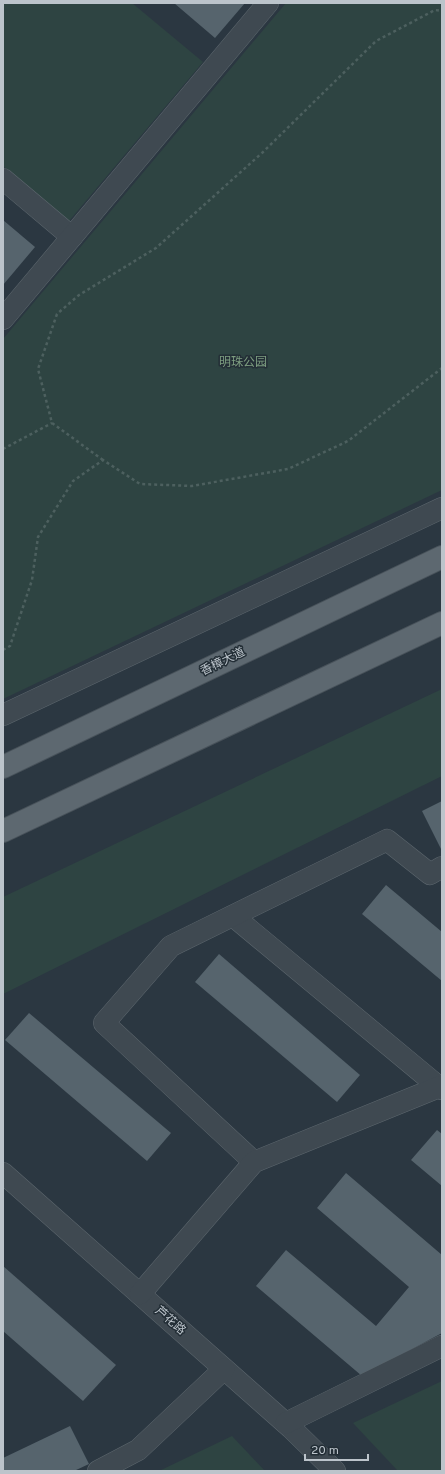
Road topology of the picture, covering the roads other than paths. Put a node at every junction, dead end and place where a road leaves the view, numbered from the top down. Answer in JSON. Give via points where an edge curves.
{"nodes":[{"id":1,"x":268,"y":3,"type":"edge"},
{"id":2,"x":3,"y":179,"type":"edge"},
{"id":3,"x":72,"y":237,"type":"junction"},
{"id":4,"x":3,"y":319,"type":"edge"},
{"id":5,"x":442,"y":508,"type":"edge"},
{"id":6,"x":442,"y":557,"type":"edge"},
{"id":7,"x":442,"y":623,"type":"edge"},
{"id":8,"x":3,"y":715,"type":"edge"},
{"id":9,"x":3,"y":767,"type":"edge"},
{"id":10,"x":3,"y":831,"type":"edge"},
{"id":11,"x":442,"y":868,"type":"edge"},
{"id":12,"x":233,"y":916,"type":"junction"},
{"id":13,"x":441,"y":1088,"type":"edge"},
{"id":14,"x":254,"y":1162,"type":"junction"},
{"id":15,"x":3,"y":1173,"type":"edge"},
{"id":16,"x":140,"y":1294,"type":"junction"},
{"id":17,"x":442,"y":1346,"type":"edge"},
{"id":18,"x":224,"y":1368,"type":"junction"},
{"id":19,"x":286,"y":1423,"type":"junction"},
{"id":20,"x":98,"y":1471,"type":"edge"},
{"id":21,"x":335,"y":1471,"type":"edge"}],
"edges":[{"from":1,"to":3,"type":"street"},
{"from":2,"to":3,"type":"street"},
{"from":3,"to":4,"type":"street"},
{"from":5,"to":8,"type":"street"},
{"from":6,"to":9,"type":"main road","name":"香樟大道"},
{"from":7,"to":10,"type":"main road"},
{"from":11,"to":12,"type":"street","via":[[430,874],[387,840]]},
{"from":12,"to":13,"type":"street"},
{"from":12,"to":14,"type":"street","via":[[171,946],[104,1023]]},
{"from":13,"to":14,"type":"street"},
{"from":14,"to":16,"type":"street"},
{"from":15,"to":16,"type":"street","name":"芦花路"},
{"from":16,"to":18,"type":"street","name":"芦花路"},
{"from":17,"to":19,"type":"street"},
{"from":18,"to":19,"type":"street","name":"芦花路"},
{"from":18,"to":20,"type":"street","via":[[138,1450]]},
{"from":19,"to":21,"type":"street","name":"芦花路"}]}
